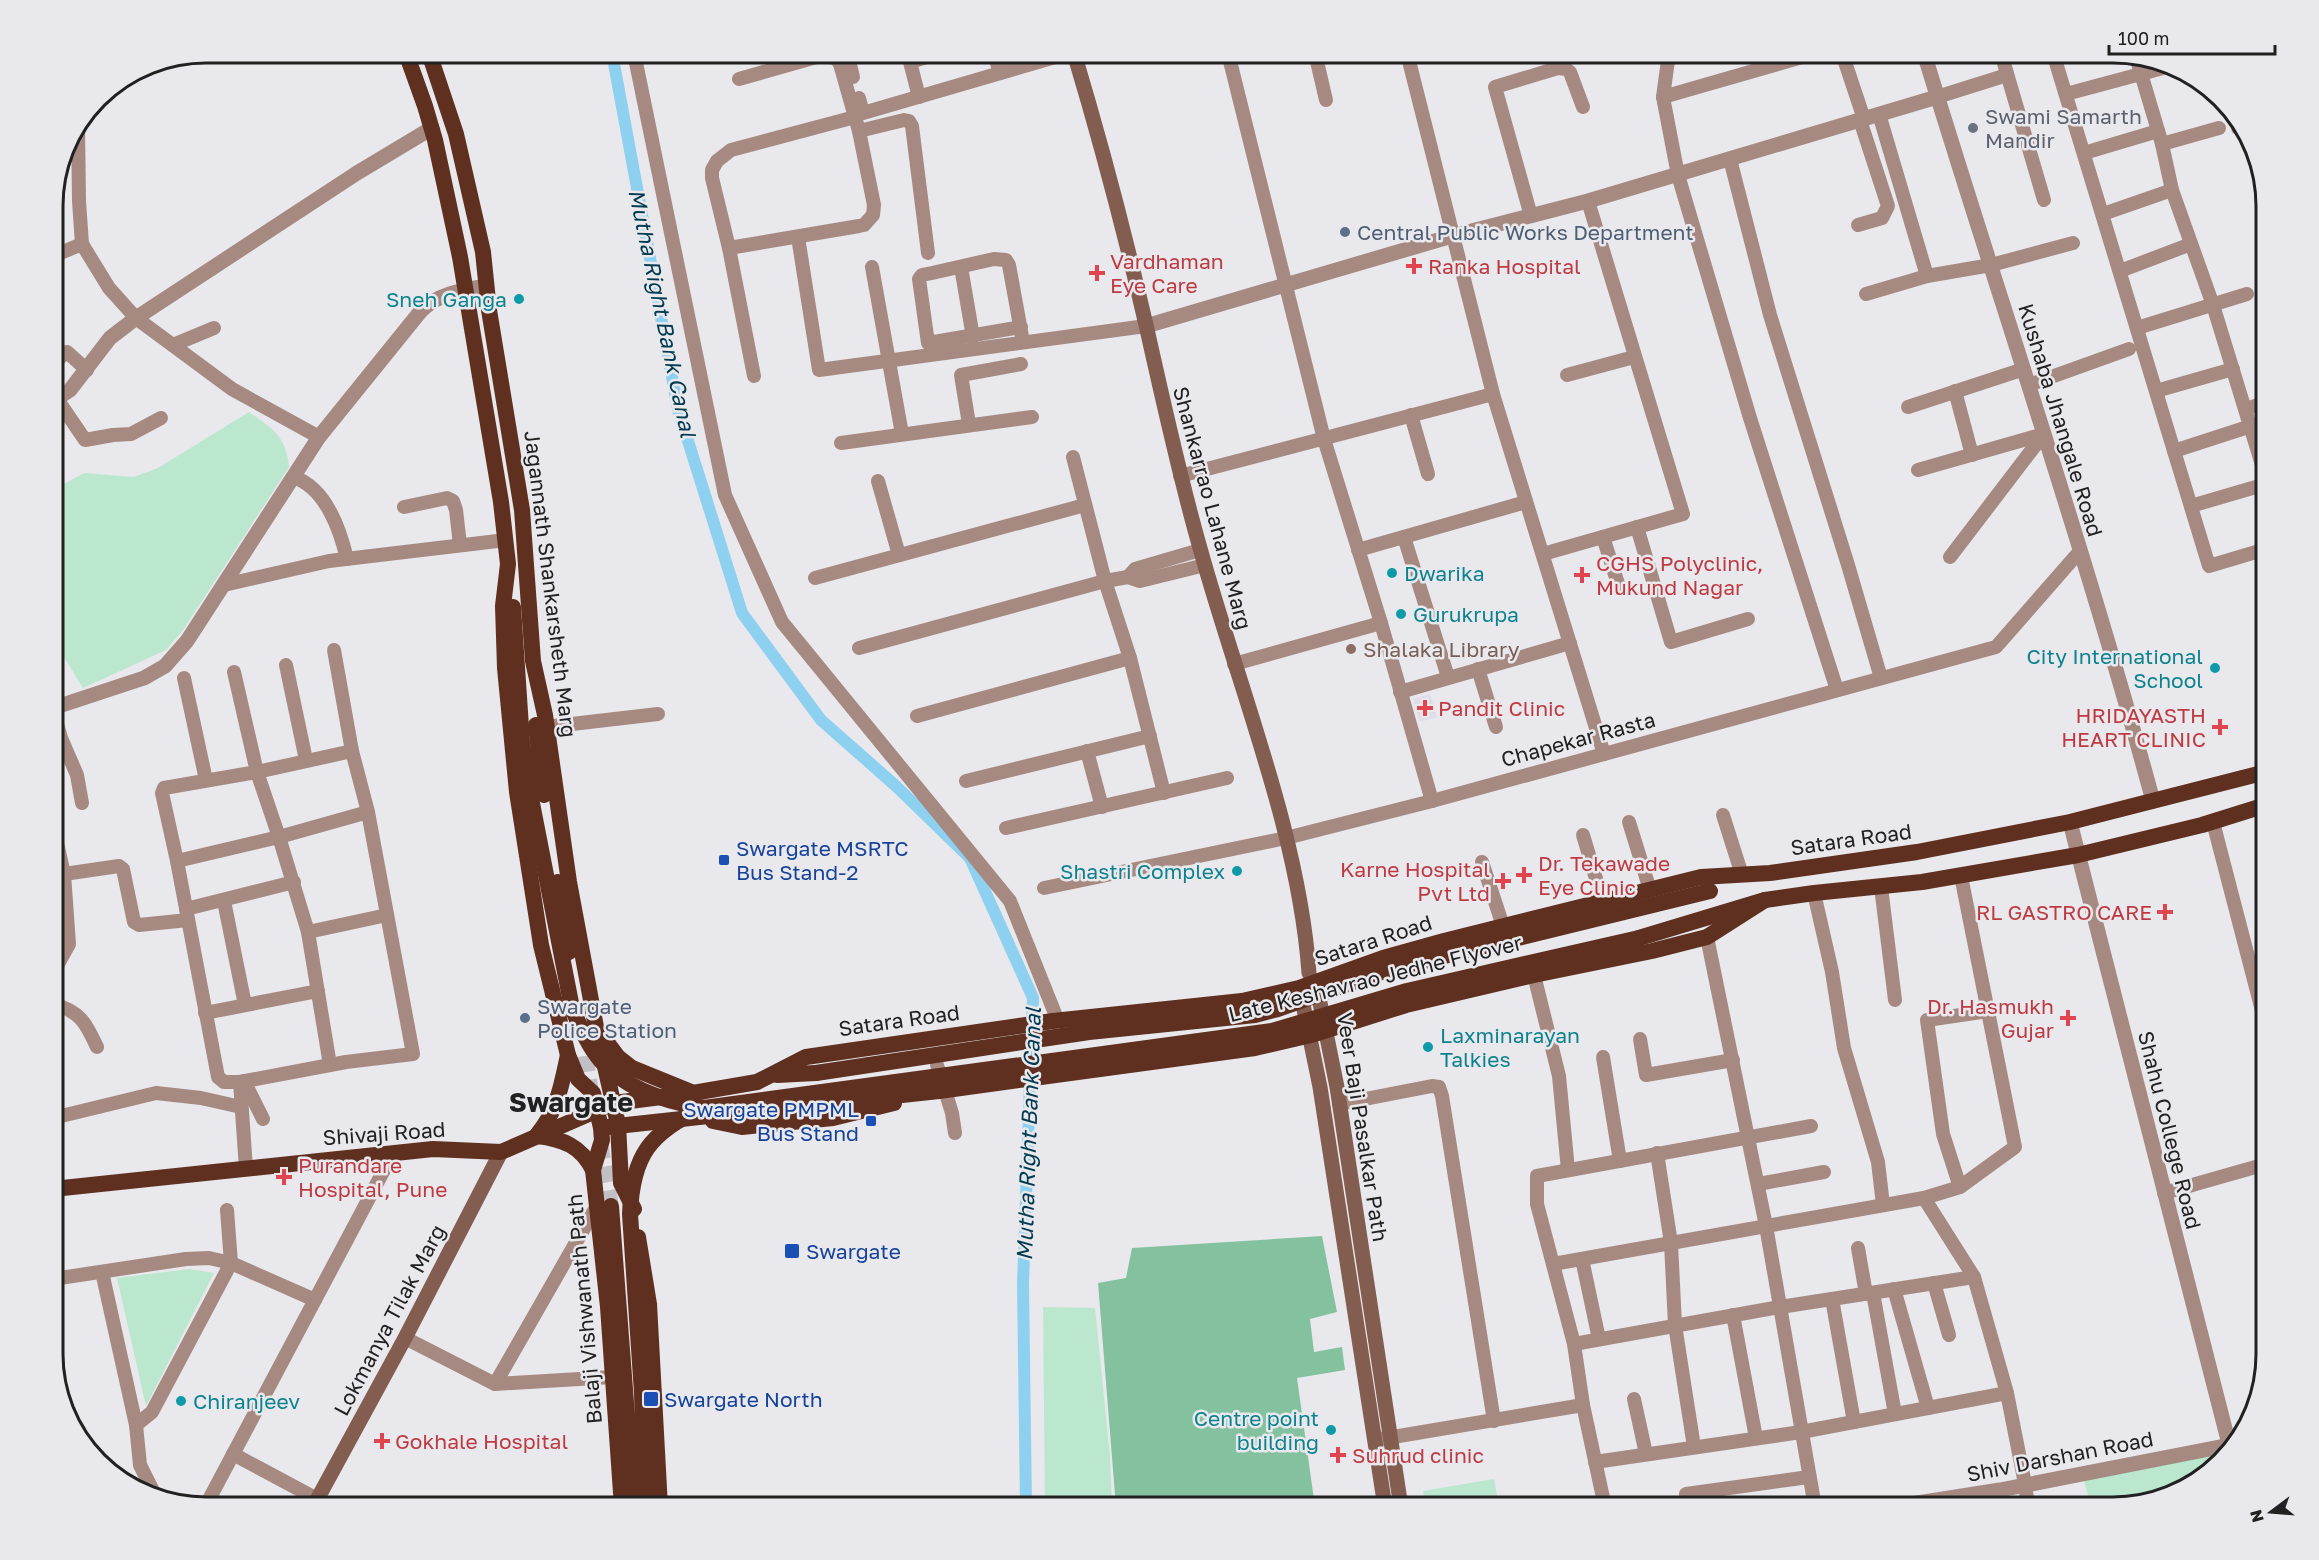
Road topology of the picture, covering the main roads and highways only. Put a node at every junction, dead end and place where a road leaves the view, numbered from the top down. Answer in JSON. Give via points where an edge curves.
{"nodes":[{"id":1,"x":410,"y":63,"type":"edge"},
{"id":2,"x":433,"y":63,"type":"edge"},
{"id":3,"x":1077,"y":63,"type":"edge"},
{"id":4,"x":508,"y":564,"type":"junction"},
{"id":5,"x":534,"y":661,"type":"junction"},
{"id":6,"x":2256,"y":775,"type":"edge"},
{"id":7,"x":2256,"y":808,"type":"edge"},
{"id":8,"x":1770,"y":873,"type":"junction"},
{"id":9,"x":1766,"y":900,"type":"junction"},
{"id":10,"x":1308,"y":981,"type":"junction"},
{"id":11,"x":596,"y":1027,"type":"junction"},
{"id":12,"x":1318,"y":1033,"type":"junction"},
{"id":13,"x":576,"y":1056,"type":"junction"},
{"id":14,"x":773,"y":1075,"type":"junction"},
{"id":15,"x":693,"y":1093,"type":"junction"},
{"id":16,"x":606,"y":1106,"type":"junction"},
{"id":17,"x":699,"y":1113,"type":"junction"},
{"id":18,"x":618,"y":1125,"type":"junction"},
{"id":19,"x":601,"y":1128,"type":"junction"},
{"id":20,"x":537,"y":1136,"type":"junction"},
{"id":21,"x":501,"y":1152,"type":"junction"},
{"id":22,"x":593,"y":1170,"type":"junction"},
{"id":23,"x":63,"y":1188,"type":"edge"},
{"id":24,"x":604,"y":1205,"type":"junction"},
{"id":25,"x":633,"y":1205,"type":"junction"},
{"id":26,"x":318,"y":1497,"type":"edge"},
{"id":27,"x":621,"y":1497,"type":"edge"},
{"id":28,"x":633,"y":1497,"type":"edge"},
{"id":29,"x":645,"y":1497,"type":"edge"},
{"id":30,"x":659,"y":1497,"type":"edge"},
{"id":31,"x":1383,"y":1497,"type":"edge"},
{"id":32,"x":1399,"y":1497,"type":"edge"}],
"edges":[{"from":1,"to":4,"type":"highway","name":"Jagannath Shankarsheth Marg","via":[[432,128],[460,257]]},
{"from":2,"to":5,"type":"highway","name":"Jagannath Shankarsheth Marg","via":[[456,134],[483,252],[522,510]]},
{"from":3,"to":10,"type":"main road","name":"Shankarrao Lahane Marg","via":[[1146,326],[1180,476],[1286,838],[1305,925]]},
{"from":4,"to":13,"type":"highway","name":"Jagannath Shankarsheth Marg","via":[[502,606],[514,769],[541,945]]},
{"from":4,"to":17,"type":"highway","name":"Late Keshavrao Jedhe Flyover","bridge":true,"via":[[522,741],[572,1008],[601,1061],[624,1080]]},
{"from":5,"to":11,"type":"highway","name":"Jagannath Shankarsheth Marg"},
{"from":5,"to":13,"type":"highway","via":[[538,757]]},
{"from":6,"to":8,"type":"highway","name":"Satara Road","via":[[2070,822],[1917,852]]},
{"from":7,"to":9,"type":"highway","via":[[2078,855],[1962,876]]},
{"from":8,"to":10,"type":"highway","name":"Satara Road","via":[[1701,878],[1503,926]]},
{"from":8,"to":14,"type":"highway","bridge":true,"via":[[1387,970],[1254,1015],[1089,1032],[816,1073]]},
{"from":9,"to":12,"type":"highway","via":[[1707,937],[1406,1005]]},
{"from":9,"to":17,"type":"highway","name":"Late Keshavrao Jedhe Flyover","bridge":true,"via":[[1639,938],[1407,991],[1272,1031]]},
{"from":10,"to":12,"type":"main road","name":"Veer Baji Pasalkar Path"},
{"from":10,"to":14,"type":"highway","name":"Satara Road","via":[[1242,1001],[1055,1021],[806,1057]]},
{"from":11,"to":15,"type":"highway","via":[[618,1057],[632,1068]]},
{"from":11,"to":16,"type":"highway","name":"Jagannath Shankarsheth Marg"},
{"from":12,"to":17,"type":"highway","via":[[1255,1048],[941,1090]]},
{"from":12,"to":31,"type":"main road","name":"Veer Baji Pasalkar Path"},
{"from":12,"to":32,"type":"main road","name":"Veer Baji Pasalkar Path","via":[[1339,1104]]},
{"from":13,"to":16,"type":"highway","name":"Jagannath Shankarsheth Marg","via":[[578,1079]]},
{"from":13,"to":20,"type":"highway","via":[[550,1119]]},
{"from":14,"to":15,"type":"highway","name":"Satara Road","via":[[757,1082]]},
{"from":15,"to":16,"type":"highway","name":"Satara Road"},
{"from":16,"to":18,"type":"highway","name":"Jagannath Shankarsheth Marg"},
{"from":16,"to":19,"type":"highway","name":"Balaji Vishwanath Path"},
{"from":16,"to":20,"type":"highway","name":"Shivaji Road"},
{"from":17,"to":18,"type":"highway"},
{"from":17,"to":25,"type":"highway","via":[[665,1133],[648,1152],[636,1176]]},
{"from":17,"to":29,"type":"highway","name":"Late Keshavrao Jedhe Flyover","bridge":true,"via":[[679,1119],[662,1131],[635,1170],[630,1188]]},
{"from":18,"to":19,"type":"highway"},
{"from":18,"to":25,"type":"highway","via":[[621,1183]]},
{"from":19,"to":22,"type":"highway","name":"Balaji Vishwanath Path","via":[[602,1140]]},
{"from":20,"to":21,"type":"highway","name":"Shivaji Road"},
{"from":20,"to":22,"type":"highway","via":[[567,1142],[588,1159]]},
{"from":21,"to":23,"type":"highway","name":"Shivaji Road","via":[[433,1149]]},
{"from":21,"to":26,"type":"main road","name":"Lokmanya Tilak Marg"},
{"from":22,"to":24,"type":"highway","name":"Balaji Vishwanath Path"},
{"from":24,"to":27,"type":"highway","name":"Balaji Vishwanath Path"},
{"from":24,"to":28,"type":"highway"},
{"from":25,"to":30,"type":"highway","via":[[649,1304]]}]}
